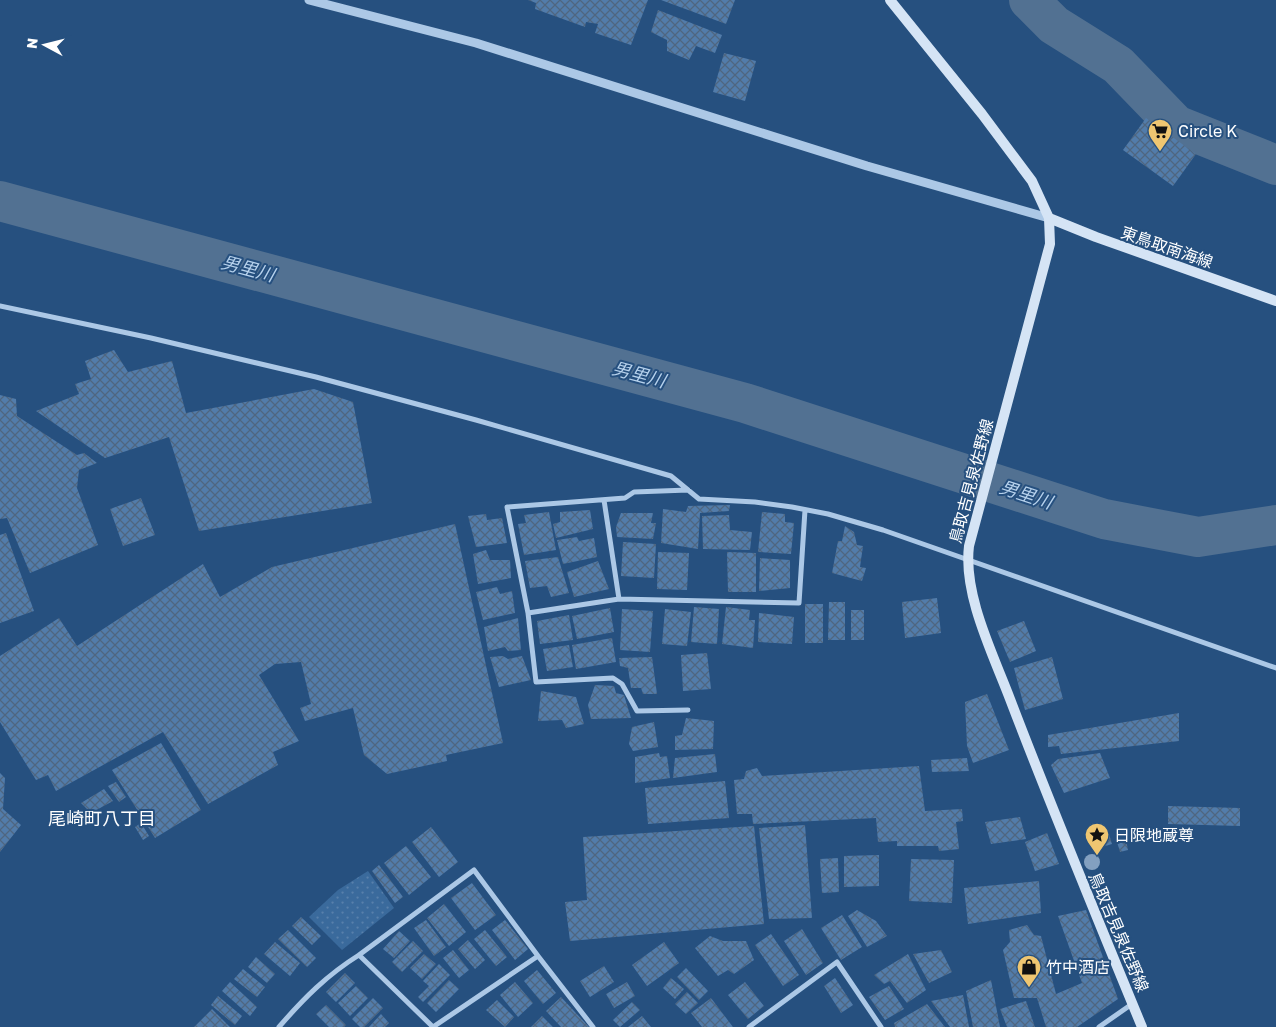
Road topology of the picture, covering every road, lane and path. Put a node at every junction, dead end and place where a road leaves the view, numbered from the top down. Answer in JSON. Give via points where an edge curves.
{"nodes":[{"id":1,"x":309,"y":0,"type":"edge"},
{"id":2,"x":890,"y":0,"type":"edge"},
{"id":3,"x":1050,"y":218,"type":"junction"},
{"id":4,"x":1276,"y":301,"type":"edge"},
{"id":5,"x":0,"y":306,"type":"edge"},
{"id":6,"x":688,"y":490,"type":"junction"},
{"id":7,"x":604,"y":500,"type":"junction"},
{"id":8,"x":805,"y":510,"type":"junction"},
{"id":9,"x":967,"y":559,"type":"junction"},
{"id":10,"x":619,"y":599,"type":"junction"},
{"id":11,"x":528,"y":613,"type":"junction"},
{"id":12,"x":1276,"y":668,"type":"edge"},
{"id":13,"x":688,"y":710,"type":"dead end"},
{"id":14,"x":359,"y":955,"type":"junction"},
{"id":15,"x":538,"y":956,"type":"junction"},
{"id":16,"x":1132,"y":1004,"type":"junction"},
{"id":17,"x":279,"y":1027,"type":"edge"},
{"id":18,"x":433,"y":1027,"type":"edge"},
{"id":19,"x":593,"y":1027,"type":"edge"},
{"id":20,"x":749,"y":1027,"type":"edge"},
{"id":21,"x":881,"y":1027,"type":"edge"},
{"id":22,"x":1099,"y":1027,"type":"edge"},
{"id":23,"x":1142,"y":1027,"type":"edge"}],
"edges":[{"from":1,"to":3,"type":"street","via":[[476,43],[867,166]]},
{"from":2,"to":3,"type":"main road","name":"鳥取吉見泉佐野線","via":[[1032,181]]},
{"from":3,"to":4,"type":"main road","name":"東鳥取南海線","via":[[1096,238]]},
{"from":3,"to":9,"type":"main road","name":"鳥取吉見泉佐野線","via":[[1050,244]]},
{"from":5,"to":6,"type":"street","via":[[306,375],[476,420],[671,476]]},
{"from":6,"to":7,"type":"street","via":[[634,492],[625,498]]},
{"from":6,"to":8,"type":"street","via":[[699,499],[755,502]]},
{"from":7,"to":10,"type":"street"},
{"from":7,"to":11,"type":"street","via":[[508,507]]},
{"from":8,"to":9,"type":"street","via":[[883,530]]},
{"from":8,"to":10,"type":"street","via":[[799,603]]},
{"from":9,"to":12,"type":"street"},
{"from":9,"to":16,"type":"main road","name":"鳥取吉見泉佐野線","via":[[971,590],[1052,812]]},
{"from":10,"to":11,"type":"street"},
{"from":11,"to":13,"type":"street","via":[[536,682],[613,678],[622,684],[637,711]]},
{"from":14,"to":15,"type":"street","via":[[474,870]]},
{"from":14,"to":17,"type":"street","via":[[331,973]]},
{"from":14,"to":18,"type":"street"},
{"from":15,"to":18,"type":"street"},
{"from":15,"to":19,"type":"street"},
{"from":16,"to":22,"type":"street"},
{"from":16,"to":23,"type":"main road","name":"鳥取吉見泉佐野線"},
{"from":20,"to":21,"type":"street","via":[[837,962]]}]}
